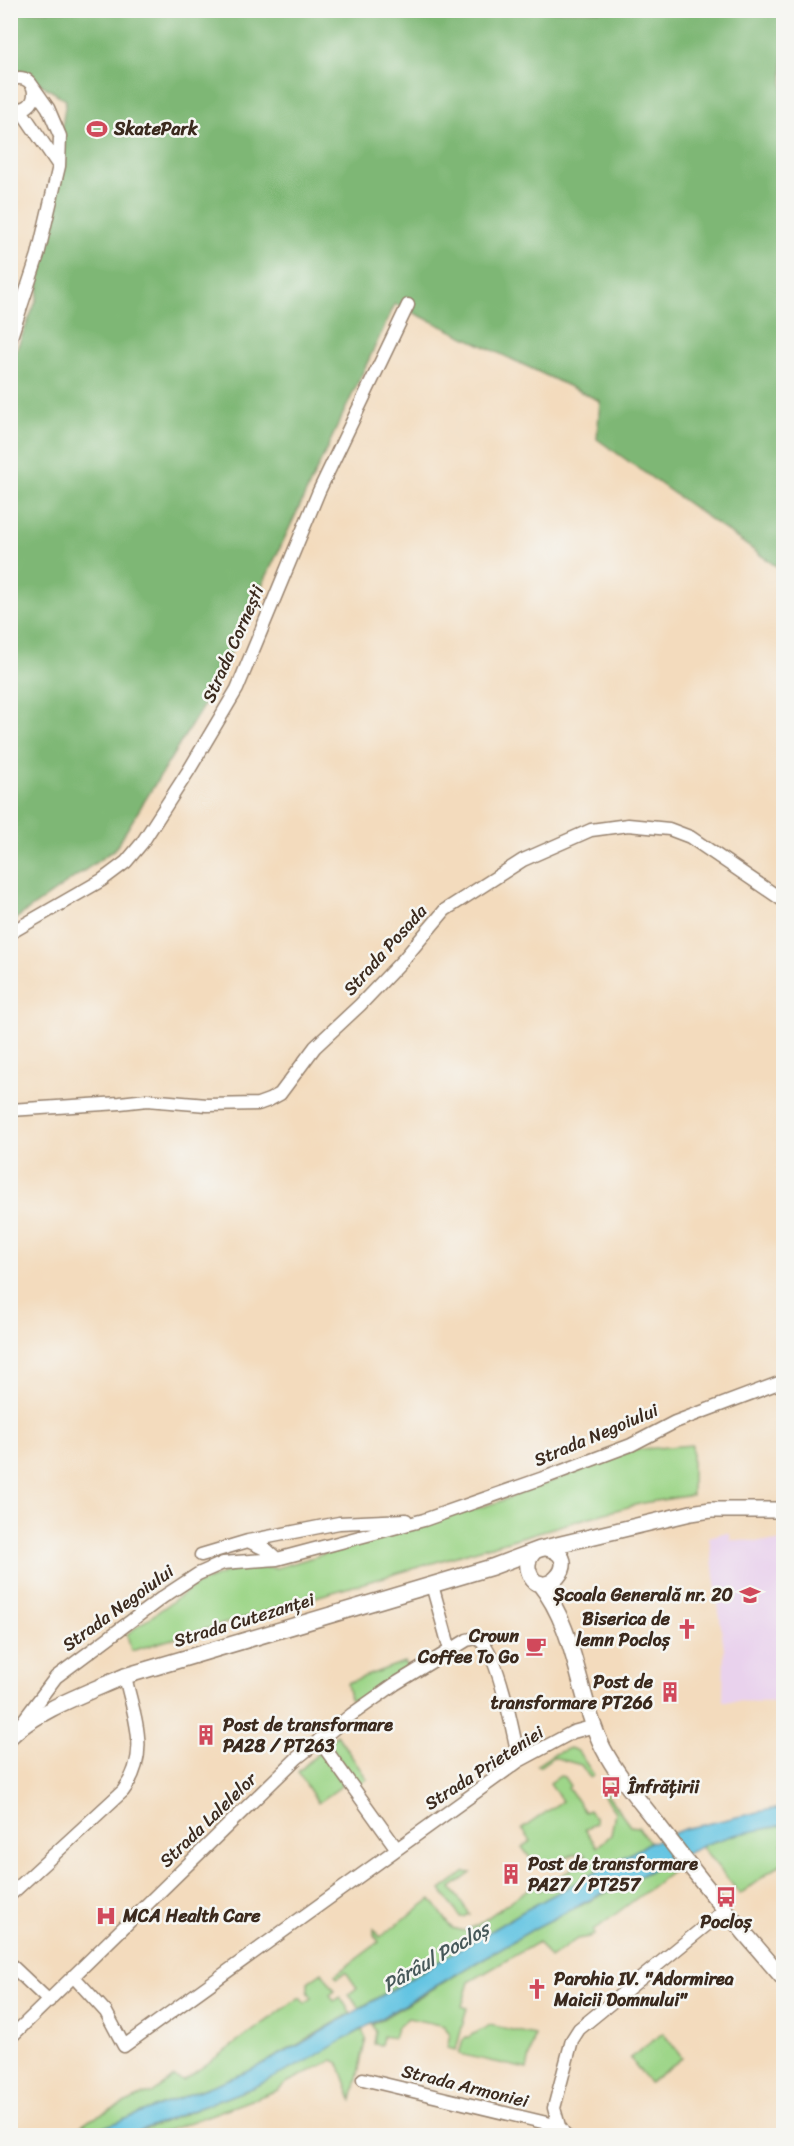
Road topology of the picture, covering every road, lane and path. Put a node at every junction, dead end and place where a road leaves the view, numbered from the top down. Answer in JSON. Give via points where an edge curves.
{"nodes":[{"id":1,"x":10,"y":80,"type":"edge"},
{"id":2,"x":31,"y":84,"type":"junction"},
{"id":3,"x":15,"y":108,"type":"edge"},
{"id":4,"x":59,"y":166,"type":"junction"},
{"id":5,"x":10,"y":215,"type":"edge"},
{"id":6,"x":10,"y":228,"type":"edge"},
{"id":7,"x":408,"y":304,"type":"dead end"},
{"id":8,"x":10,"y":340,"type":"edge"},
{"id":9,"x":783,"y":901,"type":"edge"},
{"id":10,"x":10,"y":933,"type":"edge"},
{"id":11,"x":10,"y":1110,"type":"edge"},
{"id":12,"x":783,"y":1382,"type":"edge"},
{"id":13,"x":783,"y":1510,"type":"edge"},
{"id":14,"x":422,"y":1520,"type":"junction"},
{"id":15,"x":595,"y":1536,"type":"junction"},
{"id":16,"x":248,"y":1541,"type":"junction"},
{"id":17,"x":541,"y":1550,"type":"junction"},
{"id":18,"x":201,"y":1555,"type":"dead end"},
{"id":19,"x":277,"y":1559,"type":"junction"},
{"id":20,"x":492,"y":1567,"type":"junction"},
{"id":21,"x":561,"y":1572,"type":"junction"},
{"id":22,"x":535,"y":1579,"type":"junction"},
{"id":23,"x":432,"y":1585,"type":"junction"},
{"id":24,"x":560,"y":1617,"type":"junction"},
{"id":25,"x":450,"y":1650,"type":"junction"},
{"id":26,"x":125,"y":1676,"type":"junction"},
{"id":27,"x":595,"y":1726,"type":"junction"},
{"id":28,"x":13,"y":1734,"type":"edge"},
{"id":29,"x":319,"y":1740,"type":"junction"},
{"id":30,"x":519,"y":1761,"type":"junction"},
{"id":31,"x":397,"y":1848,"type":"junction"},
{"id":32,"x":10,"y":1895,"type":"edge"},
{"id":33,"x":726,"y":1909,"type":"junction"},
{"id":34,"x":10,"y":1964,"type":"edge"},
{"id":35,"x":73,"y":1977,"type":"junction"},
{"id":36,"x":783,"y":1979,"type":"edge"},
{"id":37,"x":49,"y":2001,"type":"junction"},
{"id":38,"x":10,"y":2038,"type":"edge"},
{"id":39,"x":363,"y":2079,"type":"dead end"},
{"id":40,"x":563,"y":2131,"type":"edge"}],
"edges":[{"from":1,"to":2,"type":"street","via":[[23,78]]},
{"from":2,"to":3,"type":"street","via":[[32,103]]},
{"from":2,"to":4,"type":"street","via":[[48,108],[60,136]]},
{"from":3,"to":4,"type":"street"},
{"from":4,"to":8,"type":"street","via":[[38,255]]},
{"from":5,"to":6,"type":"street"},
{"from":7,"to":10,"type":"street","name":"Strada Cornești","via":[[319,491],[237,689],[189,770],[126,862]]},
{"from":9,"to":11,"type":"street","name":"Strada Posada","via":[[690,837],[669,829],[628,825],[591,830],[523,860],[445,910],[403,960],[315,1047],[280,1094],[269,1100],[258,1104],[207,1105],[147,1100]]},
{"from":12,"to":14,"type":"street","name":"Strada Negoiului","via":[[675,1422],[631,1445],[559,1473]]},
{"from":13,"to":15,"type":"street","name":"Strada Cutezanței","via":[[711,1510]]},
{"from":14,"to":16,"type":"street","name":"Strada Negoiului","via":[[339,1523]]},
{"from":14,"to":19,"type":"street","name":"Strada Negoiului"},
{"from":15,"to":17,"type":"street","name":"Strada Cutezanței"},
{"from":15,"to":21,"type":"street","name":"Strada Cutezanței","via":[[573,1551]]},
{"from":15,"to":23,"type":"street","via":[[539,1545],[467,1568]]},
{"from":16,"to":18,"type":"street","name":"Strada Negoiului"},
{"from":16,"to":19,"type":"street"},
{"from":17,"to":20,"type":"street","name":"Strada Cutezanței"},
{"from":17,"to":21,"type":"street","via":[[556,1552],[562,1561]]},
{"from":17,"to":22,"type":"street","via":[[528,1560],[528,1571]]},
{"from":19,"to":28,"type":"street","name":"Strada Negoiului","via":[[223,1563],[163,1597],[56,1677]]},
{"from":20,"to":22,"type":"street","name":"Strada Cutezanței","via":[[515,1569]]},
{"from":20,"to":23,"type":"street","name":"Strada Cutezanței"},
{"from":21,"to":22,"type":"street","via":[[550,1583]]},
{"from":21,"to":24,"type":"street","via":[[557,1596]]},
{"from":22,"to":24,"type":"street"},
{"from":23,"to":25,"type":"street"},
{"from":23,"to":26,"type":"street","name":"Strada Cutezanței"},
{"from":24,"to":27,"type":"street"},
{"from":25,"to":29,"type":"street","name":"Strada Lalelelor","via":[[394,1684]]},
{"from":25,"to":30,"type":"street","name":"Strada Lalelelor","via":[[467,1640],[482,1641],[499,1676]]},
{"from":26,"to":28,"type":"street","name":"Strada Cutezanței","via":[[42,1715]]},
{"from":26,"to":32,"type":"street","via":[[140,1742],[132,1779]]},
{"from":27,"to":30,"type":"street","name":"Strada Prieteniei","via":[[573,1732]]},
{"from":27,"to":33,"type":"street","via":[[620,1776]]},
{"from":29,"to":31,"type":"street"},
{"from":29,"to":35,"type":"street","name":"Strada Lalelelor"},
{"from":30,"to":31,"type":"street","name":"Strada Prieteniei"},
{"from":31,"to":35,"type":"street","name":"Strada Prieteniei","via":[[124,2046],[106,2012]]},
{"from":33,"to":36,"type":"street"},
{"from":33,"to":40,"type":"street","name":"Strada Armoniei","via":[[579,2029],[572,2040],[554,2108]]},
{"from":34,"to":37,"type":"street"},
{"from":35,"to":37,"type":"street","name":"Strada Lalelelor"},
{"from":37,"to":38,"type":"street","name":"Strada Lalelelor"},
{"from":39,"to":40,"type":"street","name":"Strada Armoniei"}]}
